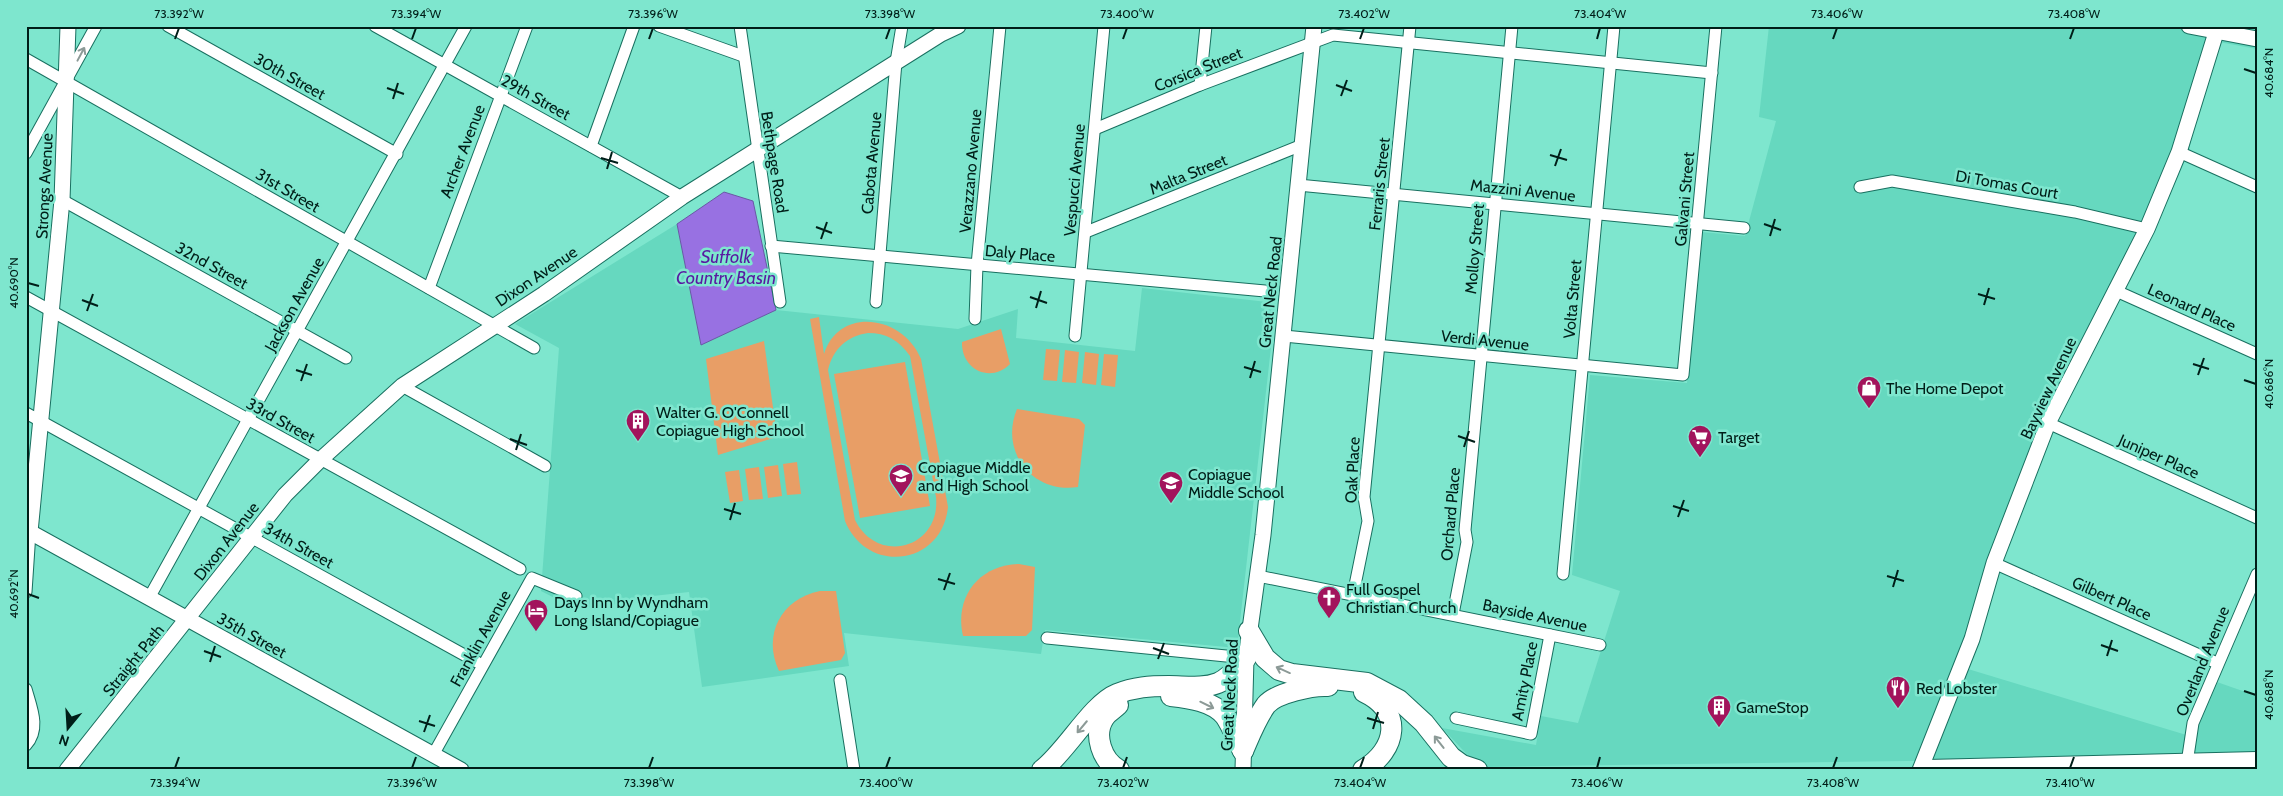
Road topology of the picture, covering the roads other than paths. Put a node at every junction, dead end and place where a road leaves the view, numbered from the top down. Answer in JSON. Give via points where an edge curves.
{"nodes":[{"id":1,"x":68,"y":26,"type":"edge"},
{"id":2,"x":96,"y":26,"type":"edge"},
{"id":3,"x":168,"y":26,"type":"edge"},
{"id":4,"x":375,"y":26,"type":"edge"},
{"id":5,"x":466,"y":26,"type":"edge"},
{"id":6,"x":527,"y":26,"type":"edge"},
{"id":7,"x":634,"y":26,"type":"edge"},
{"id":8,"x":659,"y":26,"type":"edge"},
{"id":9,"x":740,"y":26,"type":"edge"},
{"id":10,"x":902,"y":26,"type":"edge"},
{"id":11,"x":958,"y":26,"type":"edge"},
{"id":12,"x":1000,"y":26,"type":"edge"},
{"id":13,"x":1104,"y":26,"type":"edge"},
{"id":14,"x":1206,"y":26,"type":"edge"},
{"id":15,"x":1410,"y":26,"type":"edge"},
{"id":16,"x":1512,"y":26,"type":"edge"},
{"id":17,"x":1614,"y":26,"type":"edge"},
{"id":18,"x":1716,"y":26,"type":"edge"},
{"id":19,"x":2189,"y":26,"type":"edge"},
{"id":20,"x":2217,"y":29,"type":"edge"},
{"id":21,"x":1314,"y":34,"type":"edge"},
{"id":22,"x":2257,"y":38,"type":"edge"},
{"id":23,"x":1409,"y":43,"type":"junction"},
{"id":24,"x":1509,"y":53,"type":"junction"},
{"id":25,"x":743,"y":56,"type":"junction"},
{"id":26,"x":26,"y":60,"type":"edge"},
{"id":27,"x":896,"y":62,"type":"junction"},
{"id":28,"x":1611,"y":63,"type":"junction"},
{"id":29,"x":446,"y":66,"type":"junction"},
{"id":30,"x":1712,"y":73,"type":"junction"},
{"id":31,"x":67,"y":81,"type":"junction"},
{"id":32,"x":1200,"y":85,"type":"junction"},
{"id":33,"x":500,"y":96,"type":"junction"},
{"id":34,"x":1095,"y":128,"type":"junction"},
{"id":35,"x":1302,"y":145,"type":"junction"},
{"id":36,"x":590,"y":146,"type":"junction"},
{"id":37,"x":756,"y":149,"type":"junction"},
{"id":38,"x":2179,"y":152,"type":"junction"},
{"id":39,"x":26,"y":153,"type":"edge"},
{"id":40,"x":397,"y":154,"type":"junction"},
{"id":41,"x":1298,"y":185,"type":"junction"},
{"id":42,"x":1860,"y":187,"type":"dead end"},
{"id":43,"x":2257,"y":187,"type":"edge"},
{"id":44,"x":1394,"y":194,"type":"junction"},
{"id":45,"x":682,"y":197,"type":"junction"},
{"id":46,"x":62,"y":200,"type":"junction"},
{"id":47,"x":1494,"y":204,"type":"junction"},
{"id":48,"x":1596,"y":214,"type":"junction"},
{"id":49,"x":1698,"y":224,"type":"junction"},
{"id":50,"x":1744,"y":228,"type":"dead end"},
{"id":51,"x":2147,"y":228,"type":"junction"},
{"id":52,"x":1086,"y":232,"type":"junction"},
{"id":53,"x":347,"y":242,"type":"junction"},
{"id":54,"x":771,"y":246,"type":"junction"},
{"id":55,"x":879,"y":256,"type":"junction"},
{"id":56,"x":978,"y":265,"type":"junction"},
{"id":57,"x":1081,"y":274,"type":"junction"},
{"id":58,"x":429,"y":288,"type":"junction"},
{"id":59,"x":2114,"y":290,"type":"junction"},
{"id":60,"x":1265,"y":291,"type":"dead end"},
{"id":61,"x":26,"y":297,"type":"edge"},
{"id":62,"x":780,"y":302,"type":"dead end"},
{"id":63,"x":876,"y":302,"type":"dead end"},
{"id":64,"x":53,"y":312,"type":"junction"},
{"id":65,"x":974,"y":319,"type":"dead end"},
{"id":66,"x":494,"y":325,"type":"junction"},
{"id":67,"x":297,"y":331,"type":"junction"},
{"id":68,"x":1075,"y":336,"type":"dead end"},
{"id":69,"x":1284,"y":336,"type":"junction"},
{"id":70,"x":1379,"y":345,"type":"junction"},
{"id":71,"x":534,"y":348,"type":"dead end"},
{"id":72,"x":2257,"y":354,"type":"edge"},
{"id":73,"x":1481,"y":356,"type":"junction"},
{"id":74,"x":346,"y":358,"type":"dead end"},
{"id":75,"x":1582,"y":366,"type":"junction"},
{"id":76,"x":1683,"y":375,"type":"joint"},
{"id":77,"x":402,"y":386,"type":"junction"},
{"id":78,"x":26,"y":413,"type":"edge"},
{"id":79,"x":248,"y":420,"type":"junction"},
{"id":80,"x":42,"y":422,"type":"junction"},
{"id":81,"x":2048,"y":423,"type":"junction"},
{"id":82,"x":320,"y":460,"type":"junction"},
{"id":83,"x":545,"y":466,"type":"dead end"},
{"id":84,"x":200,"y":509,"type":"junction"},
{"id":85,"x":2257,"y":518,"type":"edge"},
{"id":86,"x":28,"y":531,"type":"edge"},
{"id":87,"x":251,"y":538,"type":"junction"},
{"id":88,"x":1994,"y":563,"type":"junction"},
{"id":89,"x":520,"y":569,"type":"dead end"},
{"id":90,"x":1562,"y":574,"type":"dead end"},
{"id":91,"x":2257,"y":574,"type":"edge"},
{"id":92,"x":1258,"y":576,"type":"junction"},
{"id":93,"x":26,"y":592,"type":"edge"},
{"id":94,"x":1353,"y":595,"type":"junction"},
{"id":95,"x":576,"y":596,"type":"dead end"},
{"id":96,"x":149,"y":598,"type":"junction"},
{"id":97,"x":1452,"y":614,"type":"junction"},
{"id":98,"x":188,"y":619,"type":"junction"},
{"id":99,"x":1250,"y":631,"type":"junction"},
{"id":100,"x":1550,"y":635,"type":"junction"},
{"id":101,"x":1047,"y":638,"type":"dead end"},
{"id":102,"x":1600,"y":645,"type":"dead end"},
{"id":103,"x":1246,"y":658,"type":"junction"},
{"id":104,"x":477,"y":662,"type":"dead end"},
{"id":105,"x":2217,"y":663,"type":"junction"},
{"id":106,"x":840,"y":680,"type":"dead end"},
{"id":107,"x":26,"y":690,"type":"edge"},
{"id":108,"x":1456,"y":718,"type":"dead end"},
{"id":109,"x":26,"y":745,"type":"edge"},
{"id":110,"x":433,"y":755,"type":"junction"},
{"id":111,"x":2257,"y":762,"type":"edge"},
{"id":112,"x":1243,"y":763,"type":"edge"},
{"id":113,"x":2187,"y":763,"type":"junction"},
{"id":114,"x":68,"y":770,"type":"edge"},
{"id":115,"x":460,"y":770,"type":"edge"},
{"id":116,"x":854,"y":770,"type":"edge"},
{"id":117,"x":1042,"y":770,"type":"edge"},
{"id":118,"x":1119,"y":770,"type":"edge"},
{"id":119,"x":1363,"y":770,"type":"edge"},
{"id":120,"x":1477,"y":770,"type":"edge"},
{"id":121,"x":1920,"y":770,"type":"edge"},
{"id":122,"x":1927,"y":770,"type":"edge"}],
"edges":[{"from":1,"to":31,"type":"main road","name":"Strongs Avenue"},
{"from":31,"to":2,"type":"street","one_way":true},
{"from":3,"to":40,"type":"street","name":"30th Street"},
{"from":4,"to":29,"type":"street","name":"29th Street"},
{"from":5,"to":29,"type":"street","name":"Jackson Avenue"},
{"from":6,"to":33,"type":"street","name":"Archer Avenue"},
{"from":7,"to":36,"type":"street"},
{"from":8,"to":25,"type":"street"},
{"from":9,"to":25,"type":"street","name":"Bethpage Road"},
{"from":10,"to":27,"type":"street","name":"Cabota Avenue"},
{"from":11,"to":27,"type":"main road","name":"Dixon Avenue"},
{"from":12,"to":56,"type":"street","name":"Verazzano Avenue"},
{"from":13,"to":34,"type":"street","name":"Vespucci Avenue"},
{"from":14,"to":32,"type":"street"},
{"from":15,"to":23,"type":"street","name":"Ferraris Street"},
{"from":16,"to":24,"type":"street","name":"Molloy Street"},
{"from":17,"to":28,"type":"street","name":"Volta Street"},
{"from":18,"to":30,"type":"street","name":"Galvani Street"},
{"from":19,"to":20,"type":"main road"},
{"from":20,"to":22,"type":"main road"},
{"from":20,"to":38,"type":"main road","name":"Bayview Avenue"},
{"from":21,"to":23,"type":"street","name":"Corsica Street"},
{"from":21,"to":32,"type":"street","name":"Corsica Street"},
{"from":21,"to":35,"type":"main road","name":"Great Neck Road"},
{"from":23,"to":24,"type":"street","name":"Corsica Street"},
{"from":23,"to":44,"type":"street","name":"Ferraris Street"},
{"from":24,"to":28,"type":"street","name":"Corsica Street"},
{"from":24,"to":47,"type":"street","name":"Molloy Street"},
{"from":25,"to":37,"type":"street","name":"Bethpage Road"},
{"from":26,"to":31,"type":"street","name":"31st Street"},
{"from":27,"to":37,"type":"main road","name":"Dixon Avenue"},
{"from":27,"to":55,"type":"street","name":"Cabota Avenue"},
{"from":28,"to":30,"type":"street","name":"Corsica Street"},
{"from":28,"to":48,"type":"street","name":"Volta Street"},
{"from":29,"to":33,"type":"street","name":"29th Street"},
{"from":29,"to":40,"type":"street","name":"Jackson Avenue"},
{"from":30,"to":49,"type":"street","name":"Galvani Street"},
{"from":31,"to":39,"type":"street"},
{"from":31,"to":46,"type":"main road","name":"Strongs Avenue"},
{"from":31,"to":53,"type":"street","name":"31st Street"},
{"from":32,"to":34,"type":"street","name":"Corsica Street"},
{"from":33,"to":36,"type":"street","name":"29th Street"},
{"from":33,"to":58,"type":"street","name":"Archer Avenue"},
{"from":34,"to":52,"type":"street","name":"Vespucci Avenue"},
{"from":35,"to":41,"type":"main road","name":"Great Neck Road"},
{"from":35,"to":52,"type":"street","name":"Malta Street"},
{"from":36,"to":45,"type":"street","name":"29th Street"},
{"from":37,"to":45,"type":"main road","name":"Dixon Avenue"},
{"from":37,"to":54,"type":"street","name":"Bethpage Road"},
{"from":38,"to":43,"type":"street"},
{"from":38,"to":51,"type":"main road","name":"Bayview Avenue"},
{"from":40,"to":53,"type":"street","name":"Jackson Avenue"},
{"from":41,"to":44,"type":"street","name":"Mazzini Avenue"},
{"from":41,"to":69,"type":"main road","name":"Great Neck Road"},
{"from":42,"to":51,"type":"street","name":"Di Tomas Court","via":[[1892,181],[2075,212]]},
{"from":44,"to":47,"type":"street","name":"Mazzini Avenue"},
{"from":44,"to":70,"type":"street","name":"Ferraris Street"},
{"from":45,"to":66,"type":"main road","name":"Dixon Avenue","via":[[544,294]]},
{"from":46,"to":64,"type":"main road","name":"Strongs Avenue"},
{"from":46,"to":67,"type":"street","name":"32nd Street"},
{"from":47,"to":48,"type":"street","name":"Mazzini Avenue"},
{"from":47,"to":73,"type":"street","name":"Molloy Street"},
{"from":48,"to":49,"type":"street","name":"Mazzini Avenue"},
{"from":48,"to":75,"type":"street","name":"Volta Street"},
{"from":49,"to":50,"type":"street","name":"Mazzini Avenue"},
{"from":49,"to":76,"type":"street","name":"Galvani Street"},
{"from":51,"to":59,"type":"main road","name":"Bayview Avenue"},
{"from":52,"to":57,"type":"street","name":"Vespucci Avenue"},
{"from":53,"to":58,"type":"street","name":"31st Street"},
{"from":53,"to":67,"type":"street","name":"Jackson Avenue"},
{"from":54,"to":55,"type":"street","name":"Daly Place"},
{"from":54,"to":62,"type":"street","name":"Bethpage Road"},
{"from":55,"to":56,"type":"street","name":"Daly Place"},
{"from":55,"to":63,"type":"street","name":"Cabota Avenue"},
{"from":56,"to":57,"type":"street","name":"Daly Place"},
{"from":56,"to":65,"type":"street","name":"Verazzano Avenue"},
{"from":57,"to":60,"type":"street","name":"Daly Place"},
{"from":57,"to":68,"type":"street","name":"Vespucci Avenue"},
{"from":58,"to":66,"type":"street","name":"31st Street"},
{"from":59,"to":72,"type":"street","name":"Leonard Place"},
{"from":59,"to":81,"type":"main road","name":"Bayview Avenue"},
{"from":61,"to":64,"type":"street","name":"33rd Street"},
{"from":64,"to":79,"type":"street","name":"33rd Street"},
{"from":64,"to":80,"type":"main road","name":"Strongs Avenue"},
{"from":66,"to":71,"type":"street","name":"31st Street"},
{"from":66,"to":77,"type":"main road","name":"Dixon Avenue"},
{"from":67,"to":74,"type":"street","name":"32nd Street"},
{"from":67,"to":79,"type":"street","name":"Jackson Avenue"},
{"from":69,"to":70,"type":"street","name":"Verdi Avenue"},
{"from":69,"to":92,"type":"main road","name":"Great Neck Road"},
{"from":70,"to":73,"type":"street","name":"Verdi Avenue"},
{"from":70,"to":94,"type":"street","name":"Oak Place","via":[[1364,498],[1368,521]]},
{"from":73,"to":75,"type":"street","name":"Verdi Avenue"},
{"from":73,"to":97,"type":"street","name":"Orchard Place","via":[[1465,530],[1467,542]]},
{"from":75,"to":76,"type":"street","name":"Verdi Avenue"},
{"from":75,"to":90,"type":"street","name":"Volta Street"},
{"from":77,"to":82,"type":"main road","name":"Dixon Avenue"},
{"from":77,"to":83,"type":"street"},
{"from":78,"to":80,"type":"street","name":"34th Street"},
{"from":79,"to":82,"type":"street","name":"33rd Street"},
{"from":79,"to":84,"type":"street","name":"Jackson Avenue"},
{"from":80,"to":84,"type":"street","name":"34th Street"},
{"from":80,"to":86,"type":"main road","name":"Strongs Avenue"},
{"from":81,"to":85,"type":"street","name":"Juniper Place"},
{"from":81,"to":88,"type":"main road","name":"Bayview Avenue"},
{"from":82,"to":87,"type":"main road","name":"Dixon Avenue","via":[[285,495]]},
{"from":82,"to":89,"type":"street","name":"33rd Street"},
{"from":84,"to":87,"type":"street","name":"34th Street"},
{"from":84,"to":96,"type":"street","name":"Jackson Avenue"},
{"from":86,"to":93,"type":"street","name":"Strongs Avenue"},
{"from":86,"to":96,"type":"main road","name":"35th Street"},
{"from":87,"to":98,"type":"main road","name":"Dixon Avenue"},
{"from":87,"to":104,"type":"street","name":"34th Street"},
{"from":88,"to":105,"type":"street","name":"Gilbert Place"},
{"from":88,"to":121,"type":"main road","name":"Bayview Avenue","via":[[1972,639]]},
{"from":91,"to":105,"type":"street","name":"Overland Avenue"},
{"from":92,"to":94,"type":"street","name":"Bayside Avenue"},
{"from":92,"to":99,"type":"main road","name":"Great Neck Road"},
{"from":94,"to":97,"type":"street","name":"Bayside Avenue"},
{"from":95,"to":110,"type":"street","name":"Franklin Avenue","via":[[532,578]]},
{"from":96,"to":98,"type":"main road","name":"35th Street"},
{"from":97,"to":100,"type":"street","name":"Bayside Avenue"},
{"from":98,"to":110,"type":"main road","name":"35th Street"},
{"from":98,"to":114,"type":"main road","name":"Straight Path"},
{"from":99,"to":103,"type":"main road","name":"Great Neck Road"},
{"from":120,"to":99,"type":"highway","one_way":true,"via":[[1451,757],[1424,723],[1400,700],[1367,683],[1279,670],[1266,658]]},
{"from":100,"to":102,"type":"street","name":"Bayside Avenue"},
{"from":100,"to":108,"type":"street","name":"Amity Place","via":[[1531,734]]},
{"from":101,"to":103,"type":"street"},
{"from":103,"to":112,"type":"main road","name":"Great Neck Road"},
{"from":103,"to":117,"type":"highway","one_way":true,"via":[[1233,673],[1218,683],[1198,687],[1137,687],[1114,696],[1092,715]]},
{"from":105,"to":113,"type":"street","name":"Overland Avenue","via":[[2193,723]]},
{"from":106,"to":116,"type":"street"},
{"from":107,"to":109,"type":"street","via":[[34,718]]},
{"from":110,"to":115,"type":"main road","name":"35th Street"},
{"from":111,"to":113,"type":"highway"},
{"from":118,"to":112,"type":"highway","one_way":true,"via":[[1103,755],[1099,738],[1104,719],[1118,705],[1138,698],[1163,696],[1208,704],[1224,715]]},
{"from":112,"to":119,"type":"highway","via":[[1253,726],[1268,703],[1291,691],[1321,685],[1366,693],[1381,701],[1390,716],[1391,734],[1385,752]]},
{"from":113,"to":122,"type":"highway"}]}
